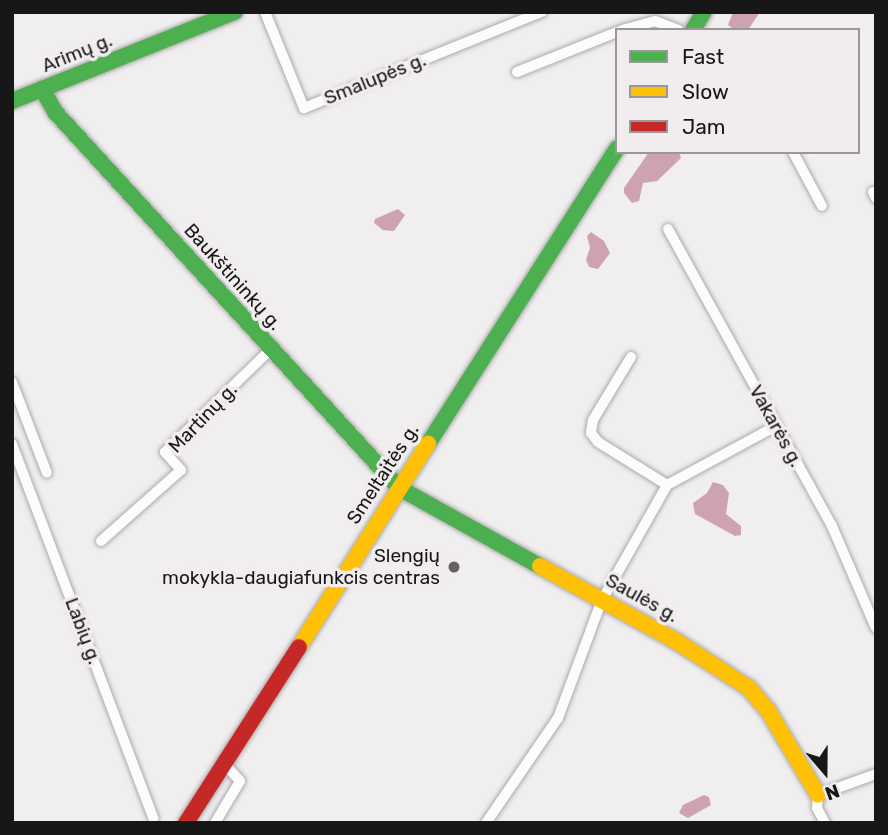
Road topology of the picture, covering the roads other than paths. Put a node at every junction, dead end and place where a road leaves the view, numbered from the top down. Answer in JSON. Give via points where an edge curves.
{"nodes":[{"id":1,"x":235,"y":12,"type":"edge"},
{"id":2,"x":265,"y":12,"type":"edge"},
{"id":3,"x":542,"y":12,"type":"edge"},
{"id":4,"x":704,"y":12,"type":"edge"},
{"id":5,"x":629,"y":28,"type":"edge"},
{"id":6,"x":673,"y":28,"type":"edge"},
{"id":7,"x":694,"y":28,"type":"edge"},
{"id":8,"x":615,"y":33,"type":"edge"},
{"id":9,"x":517,"y":72,"type":"dead end"},
{"id":10,"x":42,"y":89,"type":"junction"},
{"id":11,"x":12,"y":101,"type":"edge"},
{"id":12,"x":615,"y":151,"type":"edge"},
{"id":13,"x":794,"y":154,"type":"edge"},
{"id":14,"x":822,"y":206,"type":"dead end"},
{"id":15,"x":668,"y":229,"type":"dead end"},
{"id":16,"x":271,"y":350,"type":"junction"},
{"id":17,"x":631,"y":358,"type":"dead end"},
{"id":18,"x":12,"y":382,"type":"edge"},
{"id":19,"x":776,"y":426,"type":"junction"},
{"id":20,"x":12,"y":444,"type":"edge"},
{"id":21,"x":47,"y":473,"type":"dead end"},
{"id":22,"x":667,"y":485,"type":"junction"},
{"id":23,"x":399,"y":488,"type":"junction"},
{"id":24,"x":101,"y":541,"type":"dead end"},
{"id":25,"x":602,"y":600,"type":"junction"},
{"id":26,"x":876,"y":628,"type":"edge"},
{"id":27,"x":224,"y":763,"type":"junction"},
{"id":28,"x":876,"y":774,"type":"edge"},
{"id":29,"x":818,"y":795,"type":"junction"},
{"id":30,"x":153,"y":818,"type":"dead end"},
{"id":31,"x":186,"y":823,"type":"edge"},
{"id":32,"x":215,"y":823,"type":"edge"},
{"id":33,"x":486,"y":823,"type":"edge"},
{"id":34,"x":825,"y":823,"type":"edge"}],
"edges":[{"from":1,"to":10,"type":"street","name":"Arimų g."},
{"from":2,"to":3,"type":"street","name":"Smalupės g.","via":[[304,108]]},
{"from":4,"to":7,"type":"street"},
{"from":5,"to":6,"type":"street","via":[[655,21]]},
{"from":8,"to":9,"type":"street"},
{"from":10,"to":11,"type":"street","name":"Arimų g."},
{"from":10,"to":16,"type":"street","name":"Baukštininkų g.","via":[[56,113]]},
{"from":12,"to":23,"type":"street","name":"Smeltaitės g."},
{"from":13,"to":14,"type":"street"},
{"from":15,"to":19,"type":"street","name":"Vakarės g."},
{"from":16,"to":23,"type":"street","name":"Baukštininkų g."},
{"from":16,"to":24,"type":"street","name":"Martinų g.","via":[[164,452],[181,470]]},
{"from":17,"to":22,"type":"street","via":[[593,420],[591,433]]},
{"from":18,"to":21,"type":"street"},
{"from":19,"to":22,"type":"street"},
{"from":19,"to":26,"type":"street","name":"Vakarės g.","via":[[832,526]]},
{"from":20,"to":30,"type":"street","name":"Labių g."},
{"from":22,"to":25,"type":"street"},
{"from":23,"to":25,"type":"street","name":"Saulės g."},
{"from":23,"to":27,"type":"street","name":"Smeltaitės g."},
{"from":25,"to":29,"type":"street","name":"Saulės g.","via":[[689,648],[749,688],[778,724]]},
{"from":25,"to":33,"type":"street","via":[[558,718]]},
{"from":27,"to":31,"type":"street","name":"Smeltaitės g."},
{"from":27,"to":32,"type":"street","via":[[240,781]]},
{"from":28,"to":29,"type":"street"},
{"from":29,"to":34,"type":"street","via":[[817,808]]}]}
